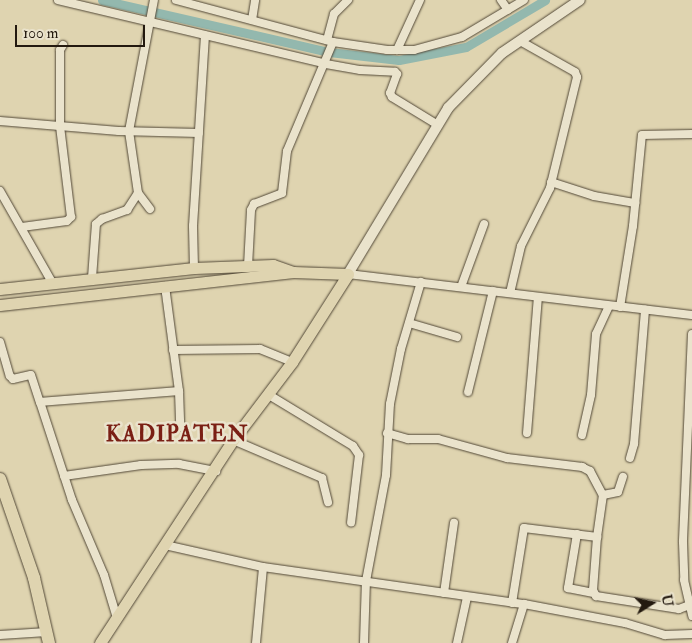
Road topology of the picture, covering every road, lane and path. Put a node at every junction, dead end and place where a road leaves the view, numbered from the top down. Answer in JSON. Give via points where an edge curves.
{"nodes":[{"id":1,"x":58,"y":0,"type":"edge"},
{"id":2,"x":154,"y":0,"type":"edge"},
{"id":3,"x":176,"y":0,"type":"edge"},
{"id":4,"x":255,"y":0,"type":"edge"},
{"id":5,"x":348,"y":0,"type":"edge"},
{"id":6,"x":420,"y":0,"type":"edge"},
{"id":7,"x":501,"y":0,"type":"edge"},
{"id":8,"x":524,"y":0,"type":"edge"},
{"id":9,"x":580,"y":0,"type":"edge"},
{"id":10,"x":508,"y":10,"type":"junction"},
{"id":11,"x":252,"y":20,"type":"junction"},
{"id":12,"x":149,"y":21,"type":"junction"},
{"id":13,"x":205,"y":35,"type":"junction"},
{"id":14,"x":520,"y":41,"type":"junction"},
{"id":15,"x":330,"y":44,"type":"junction"},
{"id":16,"x":63,"y":45,"type":"dead end"},
{"id":17,"x":397,"y":50,"type":"junction"},
{"id":18,"x":327,"y":62,"type":"junction"},
{"id":19,"x":0,"y":121,"type":"edge"},
{"id":20,"x":438,"y":125,"type":"junction"},
{"id":21,"x":60,"y":126,"type":"junction"},
{"id":22,"x":129,"y":131,"type":"junction"},
{"id":23,"x":199,"y":133,"type":"junction"},
{"id":24,"x":692,"y":134,"type":"edge"},
{"id":25,"x":551,"y":182,"type":"junction"},
{"id":26,"x":0,"y":191,"type":"edge"},
{"id":27,"x":138,"y":193,"type":"junction"},
{"id":28,"x":635,"y":203,"type":"junction"},
{"id":29,"x":150,"y":209,"type":"dead end"},
{"id":30,"x":484,"y":224,"type":"dead end"},
{"id":31,"x":22,"y":227,"type":"junction"},
{"id":32,"x":248,"y":266,"type":"junction"},
{"id":33,"x":194,"y":268,"type":"junction"},
{"id":34,"x":292,"y":272,"type":"junction"},
{"id":35,"x":348,"y":274,"type":"junction"},
{"id":36,"x":92,"y":278,"type":"junction"},
{"id":37,"x":52,"y":282,"type":"junction"},
{"id":38,"x":421,"y":282,"type":"junction"},
{"id":39,"x":165,"y":286,"type":"junction"},
{"id":40,"x":461,"y":287,"type":"junction"},
{"id":41,"x":0,"y":288,"type":"edge"},
{"id":42,"x":493,"y":291,"type":"junction"},
{"id":43,"x":510,"y":293,"type":"junction"},
{"id":44,"x":538,"y":297,"type":"junction"},
{"id":45,"x":0,"y":305,"type":"edge"},
{"id":46,"x":609,"y":306,"type":"junction"},
{"id":47,"x":620,"y":307,"type":"junction"},
{"id":48,"x":645,"y":309,"type":"junction"},
{"id":49,"x":692,"y":315,"type":"edge"},
{"id":50,"x":409,"y":323,"type":"junction"},
{"id":51,"x":692,"y":334,"type":"edge"},
{"id":52,"x":457,"y":337,"type":"dead end"},
{"id":53,"x":0,"y":342,"type":"edge"},
{"id":54,"x":173,"y":350,"type":"junction"},
{"id":55,"x":292,"y":362,"type":"junction"},
{"id":56,"x":179,"y":391,"type":"junction"},
{"id":57,"x":468,"y":392,"type":"dead end"},
{"id":58,"x":270,"y":395,"type":"junction"},
{"id":59,"x":40,"y":402,"type":"junction"},
{"id":60,"x":180,"y":427,"type":"dead end"},
{"id":61,"x":387,"y":433,"type":"junction"},
{"id":62,"x":527,"y":433,"type":"dead end"},
{"id":63,"x":582,"y":435,"type":"dead end"},
{"id":64,"x":233,"y":440,"type":"junction"},
{"id":65,"x":630,"y":458,"type":"dead end"},
{"id":66,"x":216,"y":470,"type":"junction"},
{"id":67,"x":64,"y":476,"type":"junction"},
{"id":68,"x":622,"y":476,"type":"dead end"},
{"id":69,"x":0,"y":479,"type":"edge"},
{"id":70,"x":604,"y":495,"type":"junction"},
{"id":71,"x":328,"y":502,"type":"dead end"},
{"id":72,"x":351,"y":523,"type":"dead end"},
{"id":73,"x":454,"y":523,"type":"dead end"},
{"id":74,"x":578,"y":534,"type":"junction"},
{"id":75,"x":598,"y":537,"type":"junction"},
{"id":76,"x":165,"y":545,"type":"junction"},
{"id":77,"x":263,"y":567,"type":"junction"},
{"id":78,"x":366,"y":581,"type":"junction"},
{"id":79,"x":444,"y":593,"type":"junction"},
{"id":80,"x":594,"y":594,"type":"junction"},
{"id":81,"x":467,"y":597,"type":"junction"},
{"id":82,"x":512,"y":603,"type":"junction"},
{"id":83,"x":524,"y":604,"type":"junction"},
{"id":84,"x":690,"y":605,"type":"edge"},
{"id":85,"x":692,"y":616,"type":"edge"},
{"id":86,"x":117,"y":618,"type":"junction"},
{"id":87,"x":692,"y":634,"type":"edge"},
{"id":88,"x":0,"y":635,"type":"edge"},
{"id":89,"x":48,"y":638,"type":"edge"},
{"id":90,"x":100,"y":643,"type":"edge"},
{"id":91,"x":256,"y":643,"type":"edge"},
{"id":92,"x":364,"y":643,"type":"edge"},
{"id":93,"x":457,"y":643,"type":"edge"},
{"id":94,"x":512,"y":643,"type":"edge"}],
"edges":[{"from":1,"to":12,"type":"street"},
{"from":2,"to":12,"type":"street"},
{"from":3,"to":11,"type":"street"},
{"from":4,"to":11,"type":"street"},
{"from":5,"to":15,"type":"street","via":[[334,14]]},
{"from":6,"to":17,"type":"street"},
{"from":7,"to":10,"type":"street"},
{"from":8,"to":10,"type":"street"},
{"from":9,"to":14,"type":"main road"},
{"from":10,"to":17,"type":"street","via":[[462,37],[414,50]]},
{"from":11,"to":15,"type":"street"},
{"from":12,"to":13,"type":"street"},
{"from":12,"to":22,"type":"street"},
{"from":13,"to":18,"type":"street"},
{"from":13,"to":23,"type":"street","via":[[199,92]]},
{"from":14,"to":20,"type":"main road","via":[[483,70],[448,108]]},
{"from":14,"to":25,"type":"street","via":[[575,72],[577,77]]},
{"from":15,"to":17,"type":"street"},
{"from":15,"to":18,"type":"street"},
{"from":16,"to":21,"type":"street","via":[[60,50]]},
{"from":18,"to":20,"type":"street","via":[[397,72],[390,95]]},
{"from":18,"to":32,"type":"street","via":[[287,151],[280,197],[254,204],[251,210]]},
{"from":19,"to":21,"type":"street"},
{"from":20,"to":35,"type":"main road"},
{"from":21,"to":22,"type":"street"},
{"from":21,"to":31,"type":"street","via":[[71,217],[67,221]]},
{"from":22,"to":23,"type":"street"},
{"from":22,"to":27,"type":"street"},
{"from":23,"to":33,"type":"street","via":[[193,226]]},
{"from":24,"to":28,"type":"street","via":[[642,135]]},
{"from":25,"to":28,"type":"street","via":[[594,196]]},
{"from":25,"to":43,"type":"street","via":[[521,246]]},
{"from":26,"to":31,"type":"street"},
{"from":27,"to":29,"type":"street"},
{"from":27,"to":36,"type":"street","via":[[127,210],[96,224]]},
{"from":28,"to":47,"type":"street"},
{"from":30,"to":40,"type":"street"},
{"from":31,"to":37,"type":"street"},
{"from":32,"to":33,"type":"main road"},
{"from":32,"to":34,"type":"main road","via":[[273,265]]},
{"from":33,"to":36,"type":"main road"},
{"from":34,"to":35,"type":"main road"},
{"from":34,"to":39,"type":"main road"},
{"from":35,"to":38,"type":"street"},
{"from":35,"to":55,"type":"main road"},
{"from":36,"to":37,"type":"main road"},
{"from":37,"to":41,"type":"main road"},
{"from":38,"to":40,"type":"street"},
{"from":38,"to":50,"type":"street"},
{"from":39,"to":45,"type":"main road"},
{"from":39,"to":54,"type":"street"},
{"from":40,"to":42,"type":"street"},
{"from":42,"to":43,"type":"street"},
{"from":42,"to":57,"type":"street"},
{"from":43,"to":44,"type":"street"},
{"from":44,"to":46,"type":"street"},
{"from":44,"to":62,"type":"street"},
{"from":46,"to":47,"type":"street"},
{"from":46,"to":63,"type":"street","via":[[596,334],[591,395]]},
{"from":47,"to":48,"type":"street"},
{"from":48,"to":49,"type":"street"},
{"from":48,"to":65,"type":"street","via":[[634,444]]},
{"from":50,"to":52,"type":"street"},
{"from":50,"to":61,"type":"street","via":[[390,404]]},
{"from":51,"to":84,"type":"street","via":[[683,542]]},
{"from":53,"to":59,"type":"street","via":[[10,376],[13,379],[31,375]]},
{"from":54,"to":55,"type":"street","via":[[260,349]]},
{"from":54,"to":56,"type":"street"},
{"from":55,"to":58,"type":"main road"},
{"from":56,"to":59,"type":"street"},
{"from":56,"to":60,"type":"street"},
{"from":58,"to":64,"type":"main road"},
{"from":58,"to":72,"type":"street","via":[[352,446],[359,456]]},
{"from":59,"to":67,"type":"street"},
{"from":61,"to":70,"type":"street","via":[[408,439],[438,439],[507,458],[582,467],[590,471]]},
{"from":61,"to":78,"type":"street","via":[[386,476]]},
{"from":64,"to":66,"type":"main road"},
{"from":64,"to":71,"type":"street","via":[[322,478]]},
{"from":66,"to":67,"type":"street","via":[[179,464],[141,465]]},
{"from":66,"to":76,"type":"main road"},
{"from":67,"to":86,"type":"street"},
{"from":68,"to":70,"type":"street","via":[[618,492]]},
{"from":69,"to":89,"type":"highway","via":[[34,578]]},
{"from":70,"to":75,"type":"street"},
{"from":73,"to":79,"type":"street"},
{"from":74,"to":75,"type":"street"},
{"from":74,"to":80,"type":"street","via":[[568,588]]},
{"from":74,"to":82,"type":"street","via":[[524,528]]},
{"from":75,"to":80,"type":"street"},
{"from":76,"to":77,"type":"street"},
{"from":76,"to":86,"type":"main road"},
{"from":77,"to":78,"type":"street"},
{"from":77,"to":91,"type":"street"},
{"from":78,"to":79,"type":"street"},
{"from":78,"to":92,"type":"street"},
{"from":79,"to":81,"type":"street"},
{"from":80,"to":84,"type":"street","via":[[679,609]]},
{"from":81,"to":82,"type":"street"},
{"from":81,"to":93,"type":"street"},
{"from":82,"to":83,"type":"street"},
{"from":83,"to":87,"type":"street","via":[[625,623],[665,635]]},
{"from":83,"to":94,"type":"street"},
{"from":84,"to":85,"type":"street"},
{"from":86,"to":90,"type":"main road"},
{"from":88,"to":89,"type":"street"}]}
